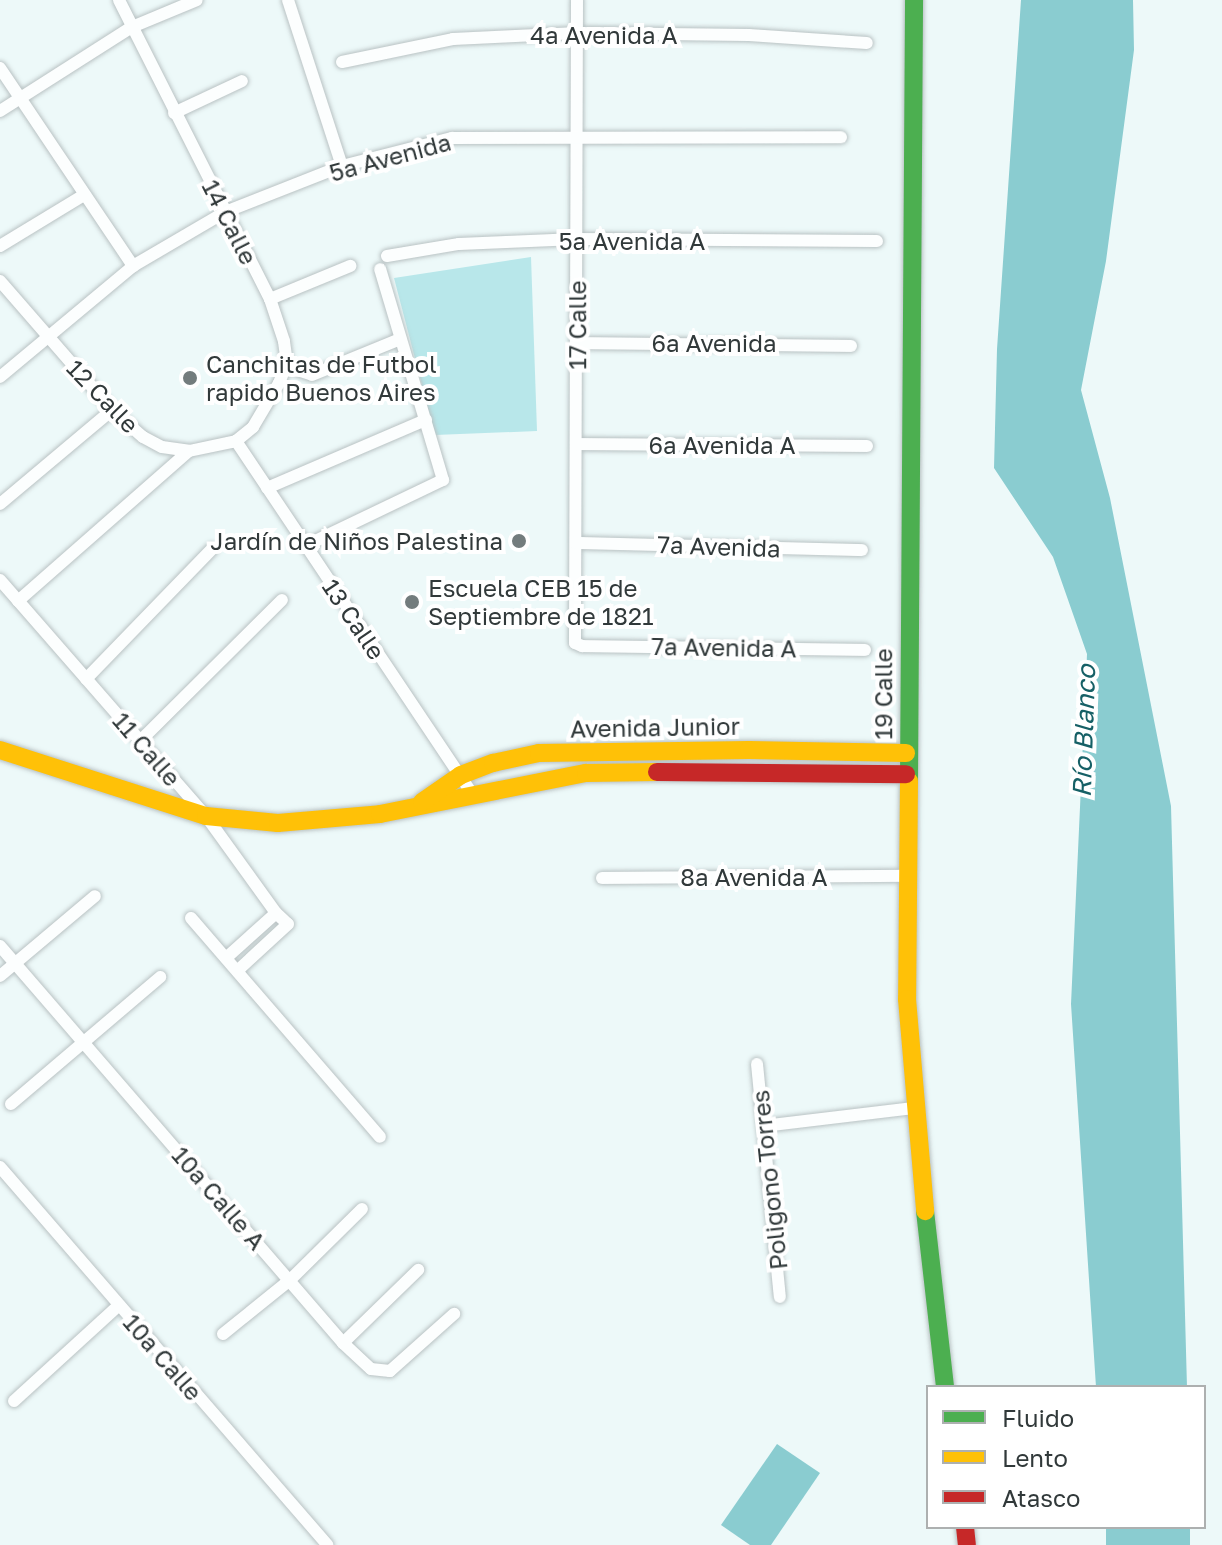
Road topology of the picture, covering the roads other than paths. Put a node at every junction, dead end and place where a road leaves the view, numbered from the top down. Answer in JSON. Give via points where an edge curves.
{"nodes":[{"id":1,"x":119,"y":0,"type":"edge"},
{"id":2,"x":197,"y":0,"type":"edge"},
{"id":3,"x":288,"y":0,"type":"edge"},
{"id":4,"x":577,"y":0,"type":"edge"},
{"id":5,"x":914,"y":0,"type":"edge"},
{"id":6,"x":132,"y":27,"type":"junction"},
{"id":7,"x":578,"y":33,"type":"junction"},
{"id":8,"x":867,"y":43,"type":"dead end"},
{"id":9,"x":342,"y":62,"type":"dead end"},
{"id":10,"x":0,"y":68,"type":"edge"},
{"id":11,"x":242,"y":81,"type":"dead end"},
{"id":12,"x":20,"y":96,"type":"junction"},
{"id":13,"x":0,"y":111,"type":"edge"},
{"id":14,"x":174,"y":113,"type":"junction"},
{"id":15,"x":576,"y":135,"type":"junction"},
{"id":16,"x":841,"y":137,"type":"dead end"},
{"id":17,"x":342,"y":166,"type":"junction"},
{"id":18,"x":84,"y":195,"type":"junction"},
{"id":19,"x":225,"y":212,"type":"junction"},
{"id":20,"x":577,"y":239,"type":"junction"},
{"id":21,"x":877,"y":241,"type":"dead end"},
{"id":22,"x":0,"y":246,"type":"edge"},
{"id":23,"x":387,"y":256,"type":"dead end"},
{"id":24,"x":133,"y":266,"type":"junction"},
{"id":25,"x":350,"y":266,"type":"dead end"},
{"id":26,"x":380,"y":269,"type":"dead end"},
{"id":27,"x":1,"y":285,"type":"edge"},
{"id":28,"x":270,"y":299,"type":"junction"},
{"id":29,"x":47,"y":338,"type":"junction"},
{"id":30,"x":400,"y":339,"type":"junction"},
{"id":31,"x":577,"y":343,"type":"junction"},
{"id":32,"x":851,"y":346,"type":"dead end"},
{"id":33,"x":285,"y":366,"type":"junction"},
{"id":34,"x":0,"y":377,"type":"edge"},
{"id":35,"x":112,"y":410,"type":"junction"},
{"id":36,"x":426,"y":420,"type":"junction"},
{"id":37,"x":236,"y":441,"type":"junction"},
{"id":38,"x":577,"y":444,"type":"junction"},
{"id":39,"x":867,"y":446,"type":"dead end"},
{"id":40,"x":189,"y":451,"type":"junction"},
{"id":41,"x":267,"y":488,"type":"junction"},
{"id":42,"x":0,"y":504,"type":"edge"},
{"id":43,"x":576,"y":543,"type":"junction"},
{"id":44,"x":305,"y":546,"type":"junction"},
{"id":45,"x":212,"y":549,"type":"dead end"},
{"id":46,"x":862,"y":550,"type":"dead end"},
{"id":47,"x":0,"y":580,"type":"edge"},
{"id":48,"x":282,"y":600,"type":"dead end"},
{"id":49,"x":18,"y":601,"type":"junction"},
{"id":50,"x":582,"y":646,"type":"joint"},
{"id":51,"x":865,"y":650,"type":"dead end"},
{"id":52,"x":86,"y":679,"type":"junction"},
{"id":53,"x":140,"y":741,"type":"junction"},
{"id":54,"x":0,"y":750,"type":"edge"},
{"id":55,"x":906,"y":753,"type":"junction"},
{"id":56,"x":906,"y":774,"type":"junction"},
{"id":57,"x":461,"y":775,"type":"junction"},
{"id":58,"x":474,"y":796,"type":"junction"},
{"id":59,"x":417,"y":806,"type":"junction"},
{"id":60,"x":206,"y":816,"type":"junction"},
{"id":61,"x":906,"y":876,"type":"junction"},
{"id":62,"x":602,"y":878,"type":"dead end"},
{"id":63,"x":95,"y":896,"type":"dead end"},
{"id":64,"x":276,"y":913,"type":"junction"},
{"id":65,"x":191,"y":918,"type":"dead end"},
{"id":66,"x":0,"y":946,"type":"edge"},
{"id":67,"x":226,"y":958,"type":"junction"},
{"id":68,"x":15,"y":963,"type":"junction"},
{"id":69,"x":237,"y":971,"type":"junction"},
{"id":70,"x":0,"y":976,"type":"edge"},
{"id":71,"x":160,"y":977,"type":"dead end"},
{"id":72,"x":84,"y":1043,"type":"junction"},
{"id":73,"x":757,"y":1064,"type":"dead end"},
{"id":74,"x":11,"y":1104,"type":"dead end"},
{"id":75,"x":914,"y":1108,"type":"junction"},
{"id":76,"x":763,"y":1126,"type":"junction"},
{"id":77,"x":380,"y":1137,"type":"dead end"},
{"id":78,"x":0,"y":1167,"type":"edge"},
{"id":79,"x":362,"y":1209,"type":"dead end"},
{"id":80,"x":418,"y":1270,"type":"dead end"},
{"id":81,"x":290,"y":1280,"type":"junction"},
{"id":82,"x":780,"y":1297,"type":"dead end"},
{"id":83,"x":118,"y":1306,"type":"junction"},
{"id":84,"x":454,"y":1314,"type":"dead end"},
{"id":85,"x":223,"y":1334,"type":"dead end"},
{"id":86,"x":343,"y":1343,"type":"junction"},
{"id":87,"x":945,"y":1385,"type":"edge"},
{"id":88,"x":14,"y":1401,"type":"dead end"},
{"id":89,"x":327,"y":1545,"type":"edge"}],
"edges":[{"from":1,"to":6,"type":"street","name":"14 Calle"},
{"from":2,"to":6,"type":"street"},
{"from":3,"to":17,"type":"street"},
{"from":4,"to":7,"type":"street","name":"17 Calle"},
{"from":5,"to":55,"type":"main road","name":"19 Calle"},
{"from":6,"to":12,"type":"street"},
{"from":6,"to":14,"type":"street","name":"14 Calle"},
{"from":7,"to":8,"type":"street","name":"4a Avenida A"},
{"from":7,"to":9,"type":"street","name":"4a Avenida A","via":[[453,39]]},
{"from":7,"to":15,"type":"street","name":"17 Calle"},
{"from":10,"to":12,"type":"street"},
{"from":11,"to":14,"type":"street"},
{"from":12,"to":13,"type":"street"},
{"from":12,"to":18,"type":"street"},
{"from":14,"to":19,"type":"street","name":"14 Calle"},
{"from":15,"to":16,"type":"street","name":"5a Avenida"},
{"from":15,"to":17,"type":"street","name":"5a Avenida","via":[[452,138]]},
{"from":15,"to":20,"type":"street","name":"17 Calle"},
{"from":17,"to":19,"type":"street","name":"5a Avenida"},
{"from":18,"to":22,"type":"street"},
{"from":18,"to":24,"type":"street"},
{"from":19,"to":24,"type":"street","name":"5a Avenida"},
{"from":19,"to":28,"type":"street","name":"14 Calle"},
{"from":20,"to":21,"type":"street","name":"5a Avenida A"},
{"from":20,"to":23,"type":"street","name":"5a Avenida A","via":[[459,244]]},
{"from":20,"to":31,"type":"street","name":"17 Calle"},
{"from":24,"to":29,"type":"street","name":"5a Avenida"},
{"from":25,"to":28,"type":"street"},
{"from":26,"to":30,"type":"street"},
{"from":27,"to":29,"type":"street","name":"12 Calle"},
{"from":28,"to":33,"type":"street","name":"14 Calle","via":[[284,341]]},
{"from":29,"to":34,"type":"street","name":"5a Avenida"},
{"from":29,"to":35,"type":"street","name":"12 Calle"},
{"from":30,"to":33,"type":"street","via":[[312,375]]},
{"from":30,"to":36,"type":"street"},
{"from":31,"to":32,"type":"street","name":"6a Avenida"},
{"from":31,"to":38,"type":"street","name":"17 Calle"},
{"from":33,"to":37,"type":"street","via":[[266,409]]},
{"from":35,"to":40,"type":"street","name":"12 Calle","via":[[143,437],[162,447]]},
{"from":35,"to":42,"type":"street"},
{"from":36,"to":41,"type":"street"},
{"from":36,"to":44,"type":"street","via":[[444,473],[439,485]]},
{"from":37,"to":40,"type":"street","name":"12 Calle"},
{"from":37,"to":41,"type":"street","name":"13 Calle"},
{"from":38,"to":39,"type":"street","name":"6a Avenida A"},
{"from":38,"to":43,"type":"street","name":"17 Calle"},
{"from":40,"to":49,"type":"street"},
{"from":41,"to":44,"type":"street","name":"13 Calle"},
{"from":43,"to":46,"type":"street","name":"7a Avenida"},
{"from":43,"to":50,"type":"street","name":"17 Calle","via":[[575,643]]},
{"from":44,"to":57,"type":"street","name":"13 Calle"},
{"from":45,"to":52,"type":"street"},
{"from":47,"to":49,"type":"street","name":"11 Calle"},
{"from":48,"to":53,"type":"street"},
{"from":49,"to":52,"type":"street","name":"11 Calle"},
{"from":50,"to":51,"type":"street","name":"7a Avenida A"},
{"from":52,"to":53,"type":"street","name":"11 Calle"},
{"from":53,"to":60,"type":"street","name":"11 Calle"},
{"from":54,"to":60,"type":"main road","name":"Avenida Junior"},
{"from":55,"to":56,"type":"main road","name":"19 Calle"},
{"from":55,"to":57,"type":"main road","name":"Avenida Junior","via":[[584,750],[539,753]]},
{"from":56,"to":58,"type":"main road","name":"Avenida Junior","via":[[586,773]]},
{"from":56,"to":61,"type":"main road","name":"19 Calle"},
{"from":57,"to":58,"type":"street","name":"13 Calle"},
{"from":57,"to":59,"type":"main road","name":"Avenida Junior"},
{"from":58,"to":59,"type":"main road","name":"Avenida Junior"},
{"from":59,"to":60,"type":"main road","name":"Avenida Junior","via":[[314,822]]},
{"from":60,"to":64,"type":"street","name":"11 Calle"},
{"from":61,"to":62,"type":"street","name":"8a Avenida A"},
{"from":61,"to":75,"type":"main road","name":"19 Calle"},
{"from":63,"to":68,"type":"street"},
{"from":64,"to":67,"type":"street"},
{"from":64,"to":69,"type":"street","name":"11 Calle","via":[[288,924]]},
{"from":65,"to":67,"type":"street"},
{"from":66,"to":68,"type":"street","name":"10a Calle A"},
{"from":67,"to":69,"type":"street"},
{"from":68,"to":70,"type":"street"},
{"from":68,"to":72,"type":"street","name":"10a Calle A"},
{"from":69,"to":77,"type":"street"},
{"from":71,"to":72,"type":"street"},
{"from":72,"to":74,"type":"street"},
{"from":72,"to":81,"type":"street","name":"10a Calle A"},
{"from":73,"to":76,"type":"street","name":"Poligono Torres"},
{"from":75,"to":76,"type":"street"},
{"from":75,"to":87,"type":"main road","name":"19 Calle"},
{"from":76,"to":82,"type":"street","name":"Poligono Torres"},
{"from":78,"to":83,"type":"street","name":"10a Calle"},
{"from":79,"to":81,"type":"street"},
{"from":80,"to":86,"type":"street"},
{"from":81,"to":85,"type":"street"},
{"from":81,"to":86,"type":"street","name":"10a Calle A"},
{"from":83,"to":88,"type":"street"},
{"from":83,"to":89,"type":"street","name":"10a Calle"},
{"from":84,"to":86,"type":"street","name":"10a Calle A","via":[[390,1371],[371,1369]]}]}
